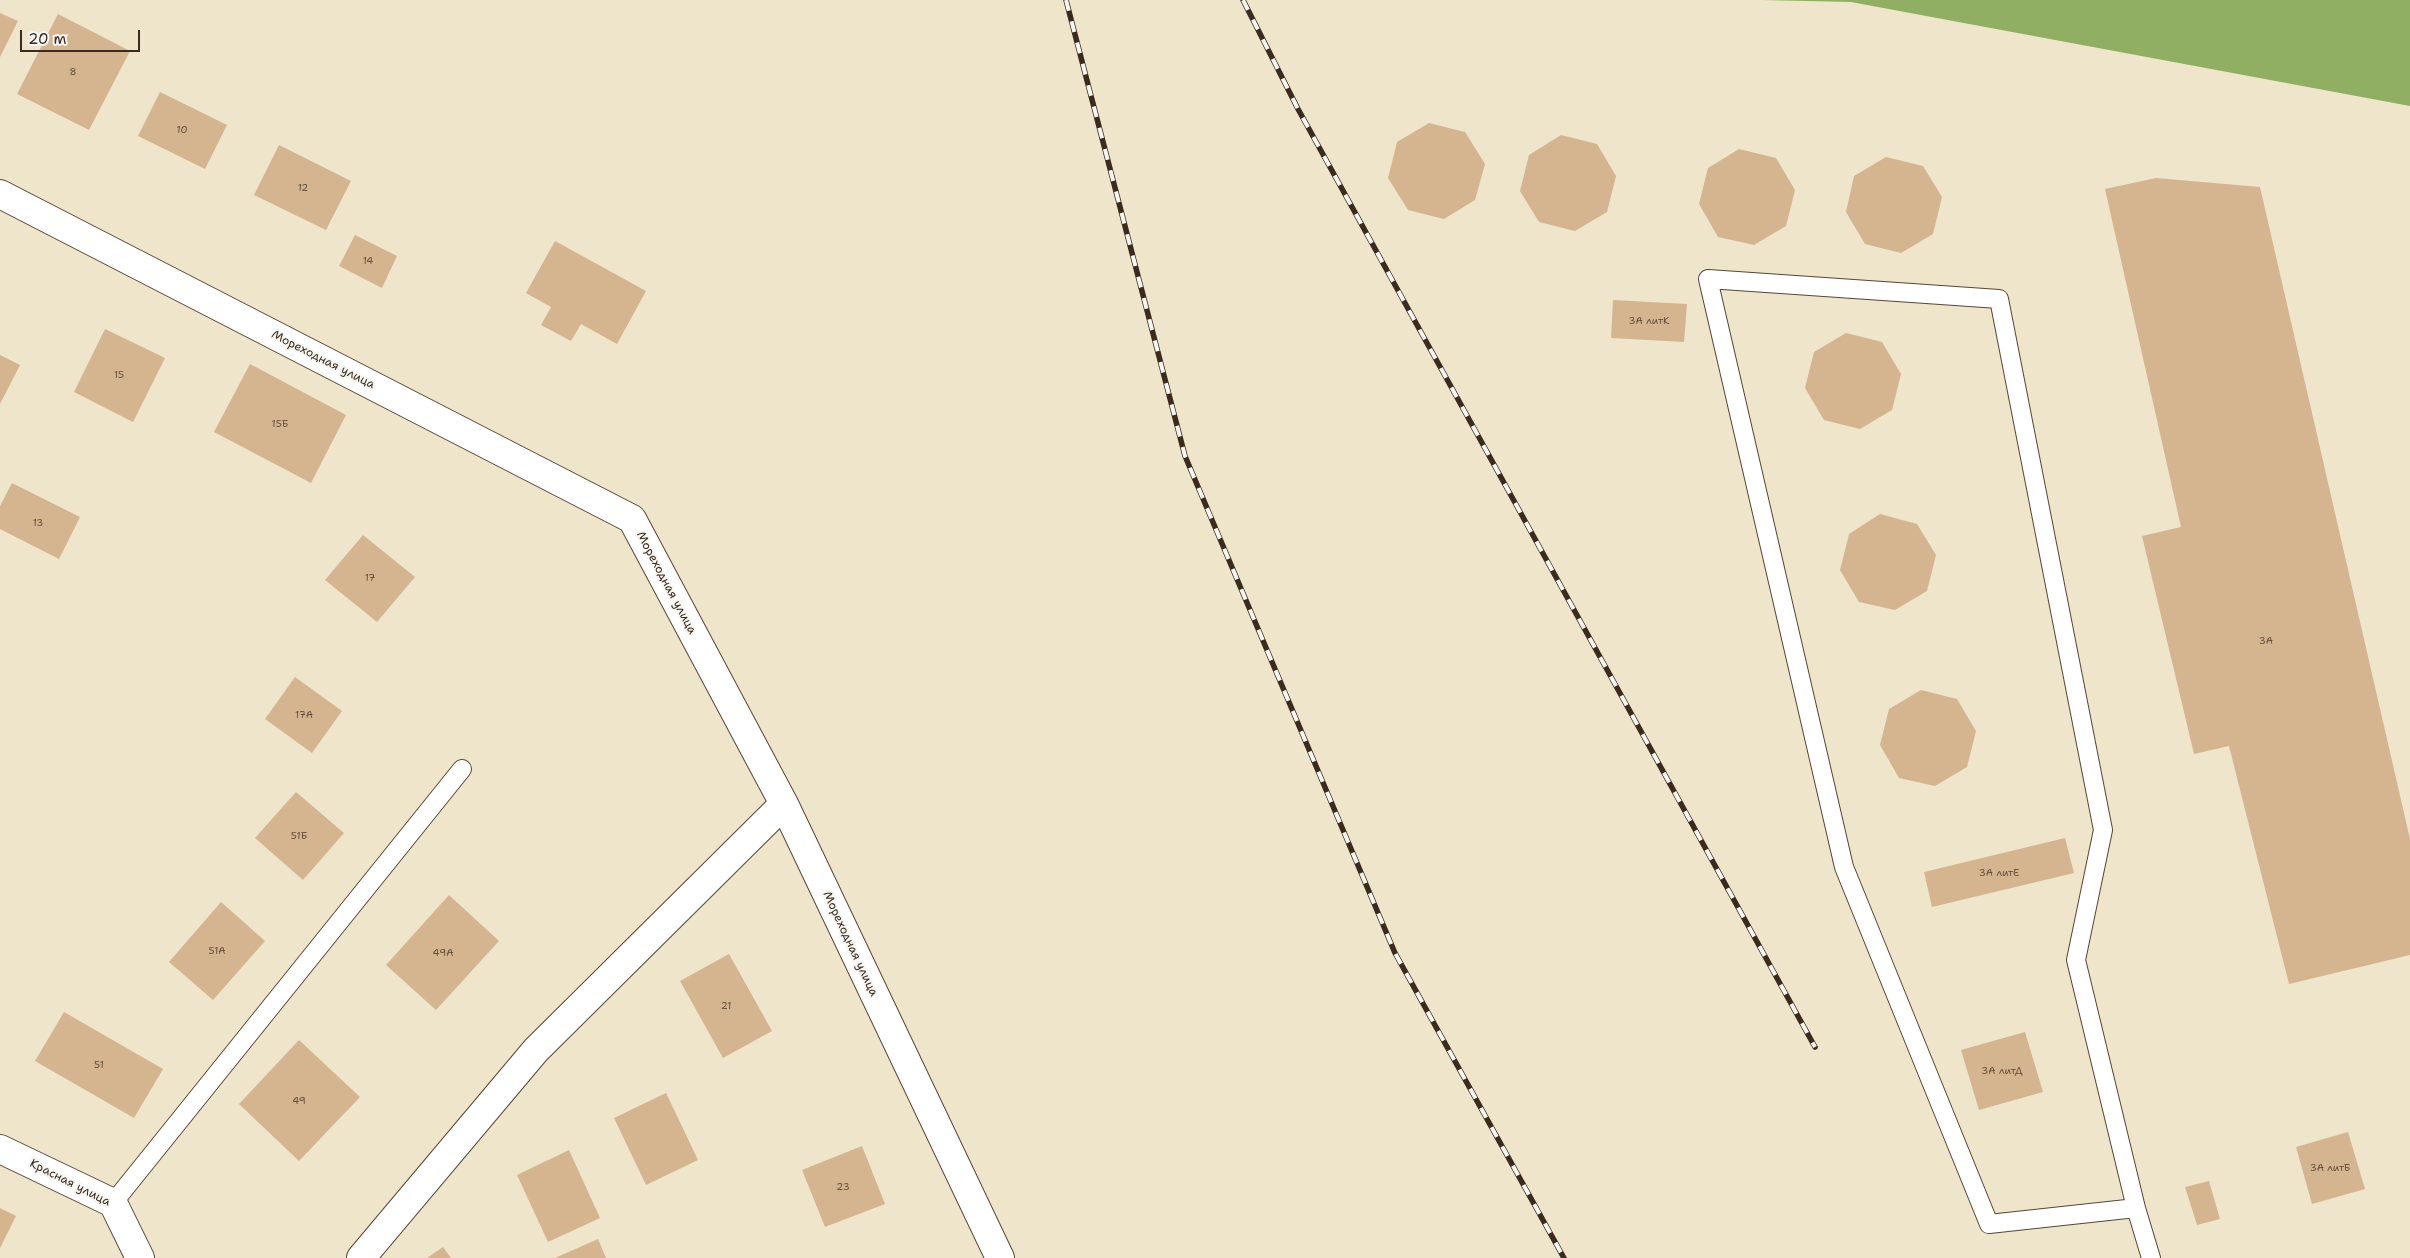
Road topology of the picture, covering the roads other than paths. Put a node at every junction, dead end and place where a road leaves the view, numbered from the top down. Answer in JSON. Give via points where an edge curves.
{"nodes":[{"id":1,"x":0,"y":194,"type":"edge"},
{"id":2,"x":462,"y":769,"type":"dead end"},
{"id":3,"x":784,"y":804,"type":"junction"},
{"id":4,"x":0,"y":1149,"type":"edge"},
{"id":5,"x":113,"y":1203,"type":"junction"},
{"id":6,"x":2136,"y":1208,"type":"junction"},
{"id":7,"x":140,"y":1258,"type":"edge"},
{"id":8,"x":361,"y":1258,"type":"edge"},
{"id":9,"x":1000,"y":1258,"type":"edge"},
{"id":10,"x":2151,"y":1258,"type":"edge"}],
"edges":[{"from":1,"to":3,"type":"street","name":"Мореходная улица","via":[[632,519]]},
{"from":2,"to":5,"type":"lane"},
{"from":3,"to":8,"type":"street","via":[[536,1050]]},
{"from":3,"to":9,"type":"street","name":"Мореходная улица"},
{"from":4,"to":5,"type":"street","name":"Красная улица"},
{"from":5,"to":7,"type":"street","name":"Красная улица"},
{"from":6,"to":6,"type":"lane","via":[[1989,1224],[1844,867],[1708,279],[1999,299],[2103,830],[2076,960]]},
{"from":6,"to":10,"type":"lane"}]}
